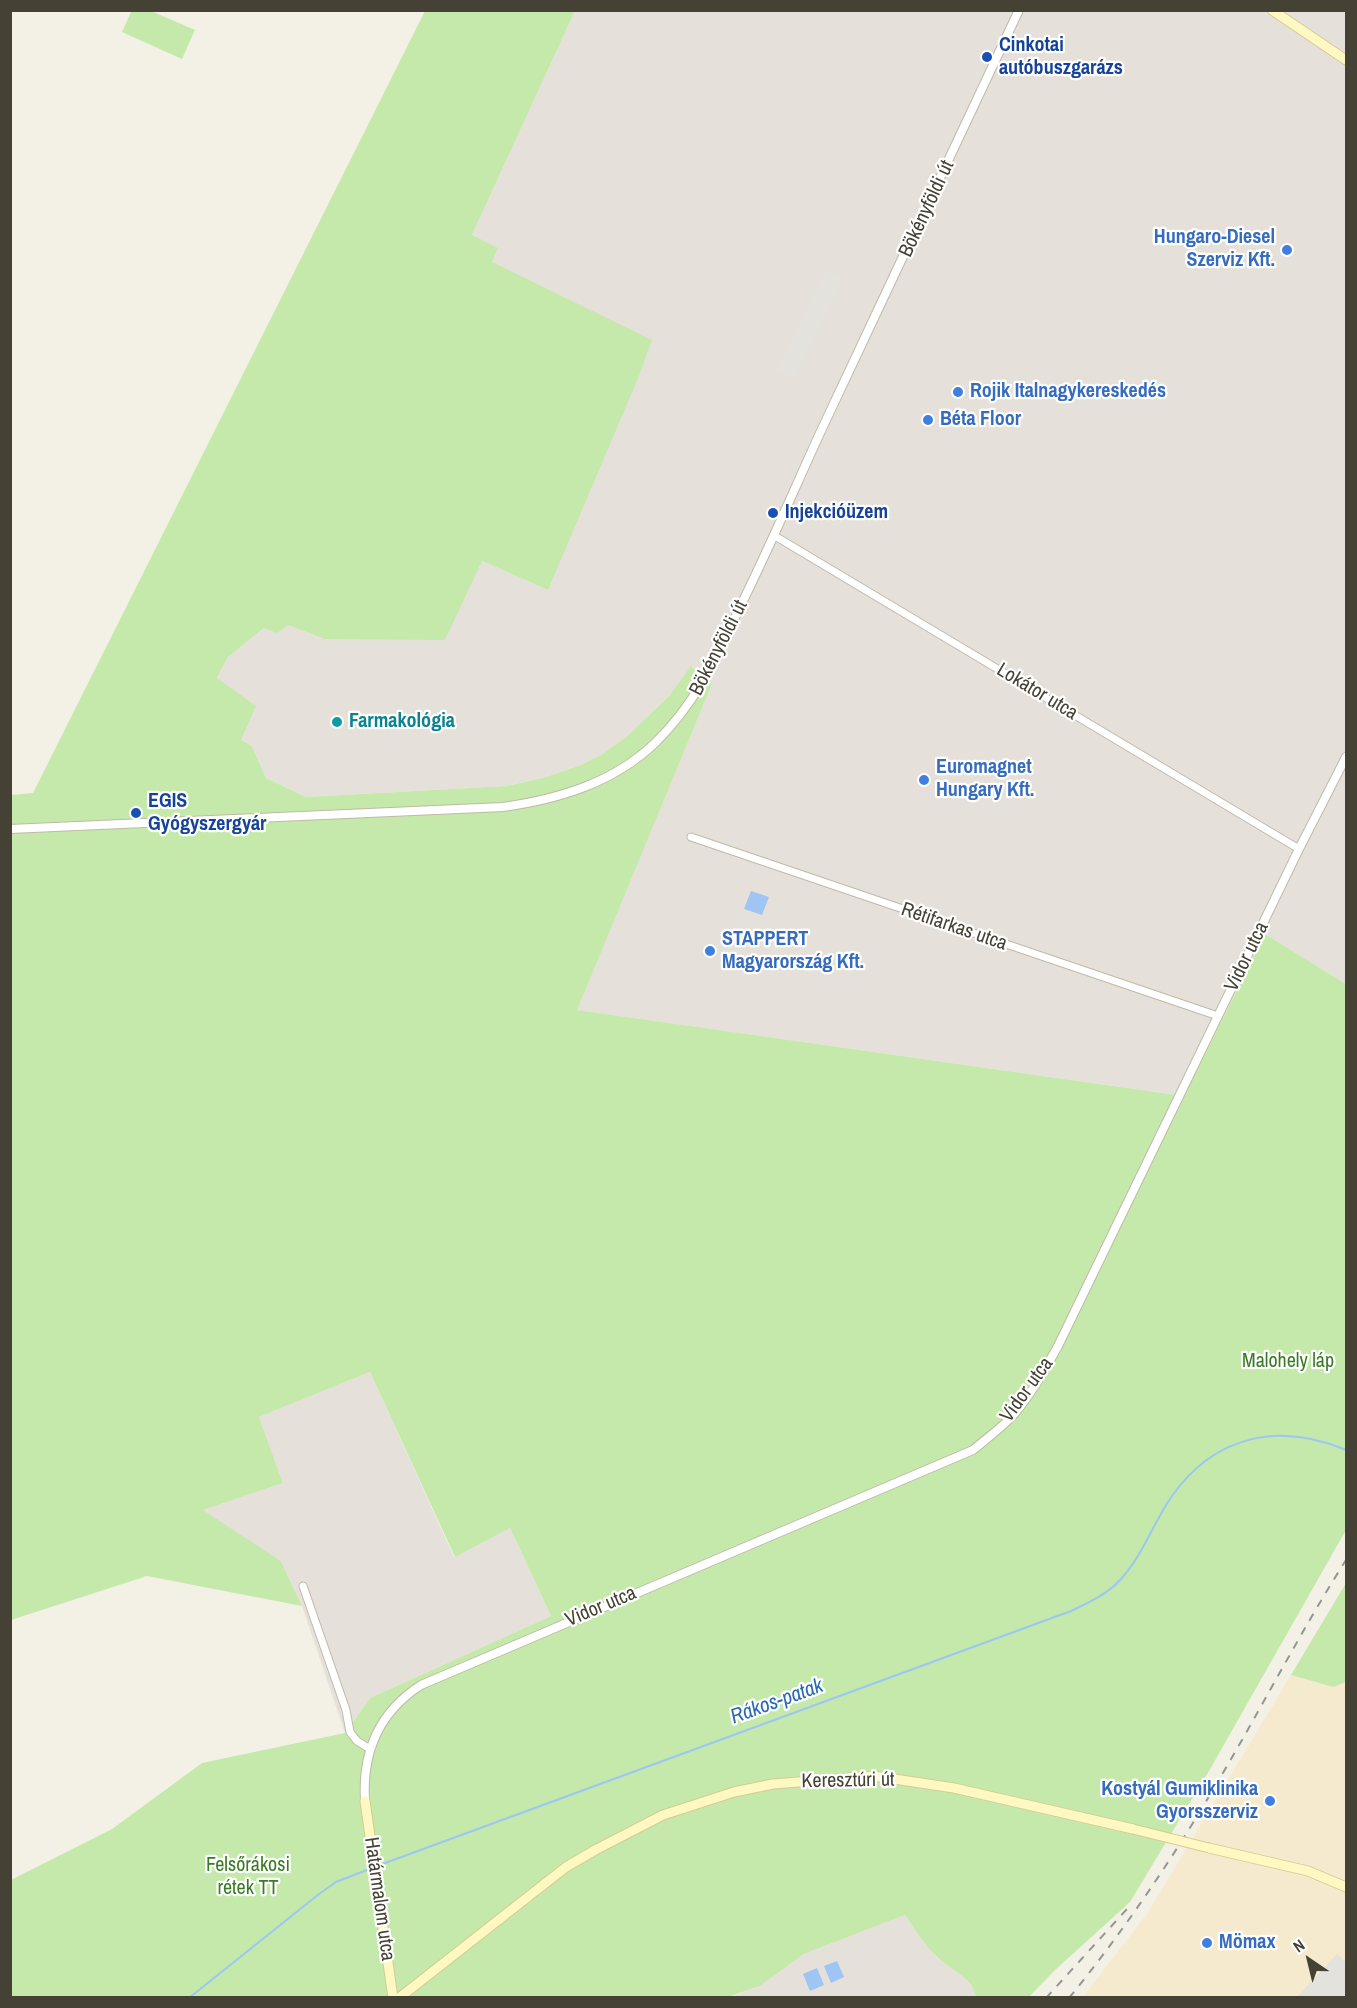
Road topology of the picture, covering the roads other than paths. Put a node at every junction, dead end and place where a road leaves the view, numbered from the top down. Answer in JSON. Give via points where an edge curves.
{"nodes":[{"id":1,"x":1019,"y":10,"type":"edge"},
{"id":2,"x":1272,"y":10,"type":"edge"},
{"id":3,"x":1347,"y":60,"type":"edge"},
{"id":4,"x":775,"y":536,"type":"junction"},
{"id":5,"x":1347,"y":757,"type":"edge"},
{"id":6,"x":10,"y":829,"type":"edge"},
{"id":7,"x":691,"y":837,"type":"dead end"},
{"id":8,"x":1299,"y":849,"type":"junction"},
{"id":9,"x":1218,"y":1016,"type":"junction"},
{"id":10,"x":303,"y":1586,"type":"dead end"},
{"id":11,"x":370,"y":1749,"type":"junction"},
{"id":12,"x":365,"y":1801,"type":"joint"},
{"id":13,"x":1347,"y":1887,"type":"edge"},
{"id":14,"x":392,"y":1981,"type":"junction"},
{"id":15,"x":418,"y":1983,"type":"junction"},
{"id":16,"x":393,"y":1998,"type":"edge"},
{"id":17,"x":399,"y":1998,"type":"edge"}],
"edges":[{"from":1,"to":4,"type":"street","name":"Bökényföldi út"},
{"from":2,"to":3,"type":"main road"},
{"from":4,"to":6,"type":"street","name":"Bökényföldi út","via":[[709,672],[687,708],[642,754],[611,776],[578,790],[503,807]]},
{"from":4,"to":8,"type":"street","name":"Lokátor utca"},
{"from":5,"to":8,"type":"street","name":"Vidor utca"},
{"from":7,"to":9,"type":"street","name":"Rétifarkas utca"},
{"from":8,"to":9,"type":"street","name":"Vidor utca"},
{"from":9,"to":11,"type":"street","name":"Vidor utca","via":[[1058,1346],[1016,1412],[1000,1428],[973,1450],[432,1680],[396,1706]]},
{"from":10,"to":11,"type":"street","via":[[350,1732],[357,1742]]},
{"from":11,"to":12,"type":"street","name":"Vidor utca","via":[[364,1775]]},
{"from":12,"to":14,"type":"main road","name":"Határmalom utca"},
{"from":13,"to":15,"type":"main road","name":"Keresztúri út","bridge":true,"via":[[1308,1872],[1133,1829],[915,1781],[874,1776],[772,1784],[663,1815],[597,1848],[566,1867]]},
{"from":14,"to":15,"type":"main road","via":[[404,1989]]},
{"from":14,"to":16,"type":"main road","name":"Határmalom utca"},
{"from":15,"to":17,"type":"main road","name":"Keresztúri út"}]}
